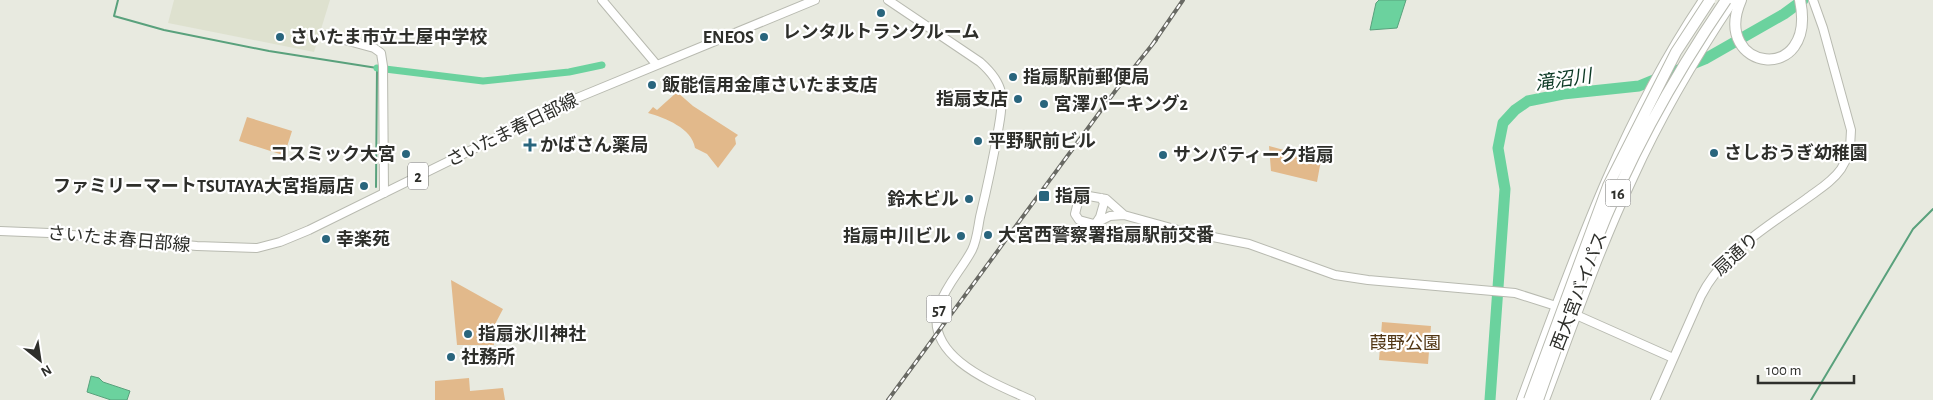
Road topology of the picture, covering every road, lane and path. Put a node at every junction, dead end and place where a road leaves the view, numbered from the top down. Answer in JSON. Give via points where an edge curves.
{"nodes":[{"id":1,"x":602,"y":0,"type":"edge"},
{"id":2,"x":815,"y":0,"type":"edge"},
{"id":3,"x":888,"y":0,"type":"edge"},
{"id":4,"x":1703,"y":0,"type":"edge"},
{"id":5,"x":1710,"y":0,"type":"edge"},
{"id":6,"x":1726,"y":0,"type":"edge"},
{"id":7,"x":1734,"y":0,"type":"edge"},
{"id":8,"x":1741,"y":0,"type":"edge"},
{"id":9,"x":1800,"y":0,"type":"edge"},
{"id":10,"x":1813,"y":2,"type":"edge"},
{"id":11,"x":326,"y":35,"type":"dead end"},
{"id":12,"x":656,"y":64,"type":"junction"},
{"id":13,"x":384,"y":193,"type":"junction"},
{"id":14,"x":1101,"y":198,"type":"junction"},
{"id":15,"x":1124,"y":215,"type":"junction"},
{"id":16,"x":1096,"y":224,"type":"junction"},
{"id":17,"x":0,"y":231,"type":"edge"},
{"id":18,"x":1556,"y":306,"type":"junction"},
{"id":19,"x":1577,"y":315,"type":"junction"},
{"id":20,"x":1673,"y":358,"type":"junction"},
{"id":21,"x":1031,"y":400,"type":"edge"},
{"id":22,"x":1520,"y":400,"type":"edge"},
{"id":23,"x":1529,"y":400,"type":"edge"},
{"id":24,"x":1538,"y":400,"type":"edge"},
{"id":25,"x":1545,"y":400,"type":"edge"},
{"id":26,"x":1655,"y":400,"type":"edge"}],
"edges":[{"from":1,"to":12,"type":"street"},
{"from":2,"to":12,"type":"street","name":"さいたま春日部線","number":"2"},
{"from":3,"to":21,"type":"street","number":"57","via":[[980,62],[1000,87],[1002,106],[997,139],[973,249],[939,305],[937,324],[946,348],[961,363]]},
{"from":4,"to":18,"type":"street","via":[[1663,63],[1608,173]]},
{"from":5,"to":23,"type":"highway","name":"西大宮バイパス","number":"16","bridge":true,"via":[[1676,52],[1608,186]]},
{"from":6,"to":24,"type":"highway","name":"西大宮バイパス","number":"16","bridge":true,"via":[[1685,62],[1617,194],[1594,246]]},
{"from":7,"to":19,"type":"street","via":[[1668,108],[1638,168]]},
{"from":8,"to":9,"type":"highway","via":[[1736,15],[1738,38],[1748,52],[1769,60],[1794,49],[1803,21]]},
{"from":10,"to":20,"type":"street","name":"扇通り","via":[[1851,130],[1847,158],[1836,176],[1718,267]]},
{"from":11,"to":13,"type":"street","via":[[374,48],[381,53]]},
{"from":12,"to":13,"type":"street","name":"さいたま春日部線","number":"2","via":[[577,98]]},
{"from":13,"to":17,"type":"street","name":"さいたま春日部線","number":"2","via":[[309,230],[257,248]]},
{"from":14,"to":15,"type":"street","via":[[1108,200]]},
{"from":14,"to":16,"type":"street","via":[[1104,203]]},
{"from":14,"to":16,"type":"street","via":[[1082,195],[1075,214],[1079,220]]},
{"from":15,"to":16,"type":"street","via":[[1110,216]]},
{"from":15,"to":18,"type":"street","via":[[1249,244],[1335,275],[1506,291]]},
{"from":18,"to":19,"type":"street"},
{"from":18,"to":22,"type":"street"},
{"from":19,"to":20,"type":"street"},
{"from":19,"to":25,"type":"street"},
{"from":20,"to":26,"type":"street","name":"扇通り"}]}
